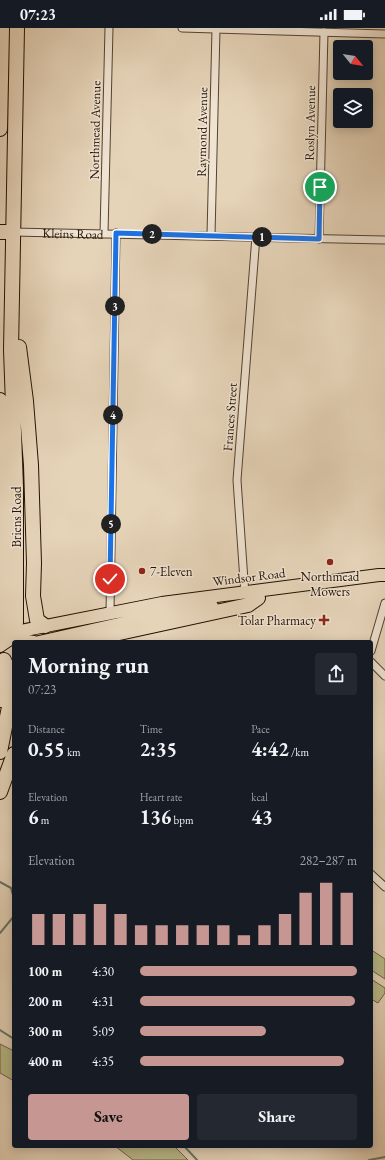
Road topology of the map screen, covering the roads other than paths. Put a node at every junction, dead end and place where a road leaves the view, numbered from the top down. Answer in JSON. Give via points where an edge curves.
{"nodes":[{"id":1,"x":2,"y":28,"type":"edge"},
{"id":2,"x":17,"y":28,"type":"edge"},
{"id":3,"x":109,"y":28,"type":"edge"},
{"id":4,"x":182,"y":28,"type":"edge"},
{"id":5,"x":216,"y":29,"type":"edge"},
{"id":6,"x":324,"y":32,"type":"junction"},
{"id":7,"x":385,"y":34,"type":"edge"},
{"id":8,"x":0,"y":128,"type":"edge"},
{"id":9,"x":6,"y":232,"type":"edge"},
{"id":10,"x":104,"y":233,"type":"junction"},
{"id":11,"x":116,"y":233,"type":"junction"},
{"id":12,"x":211,"y":235,"type":"junction"},
{"id":13,"x":256,"y":236,"type":"junction"},
{"id":14,"x":319,"y":239,"type":"junction"},
{"id":15,"x":385,"y":240,"type":"edge"},
{"id":16,"x":13,"y":287,"type":"junction"},
{"id":17,"x":0,"y":400,"type":"edge"},
{"id":18,"x":385,"y":575,"type":"edge"},
{"id":19,"x":385,"y":579,"type":"edge"},
{"id":20,"x":33,"y":596,"type":"junction"},
{"id":21,"x":250,"y":597,"type":"junction"},
{"id":22,"x":385,"y":603,"type":"edge"},
{"id":23,"x":110,"y":613,"type":"junction"},
{"id":24,"x":45,"y":626,"type":"junction"},
{"id":25,"x":8,"y":640,"type":"edge"},
{"id":26,"x":48,"y":640,"type":"edge"},
{"id":27,"x":87,"y":640,"type":"edge"},
{"id":28,"x":373,"y":644,"type":"edge"},
{"id":29,"x":373,"y":664,"type":"edge"},
{"id":30,"x":385,"y":676,"type":"edge"},
{"id":31,"x":0,"y":700,"type":"edge"},
{"id":32,"x":0,"y":752,"type":"edge"},
{"id":33,"x":12,"y":759,"type":"edge"},
{"id":34,"x":0,"y":792,"type":"edge"},
{"id":35,"x":373,"y":876,"type":"edge"},
{"id":36,"x":385,"y":887,"type":"edge"}],
"edges":[{"from":1,"to":8,"type":"highway"},
{"from":2,"to":9,"type":"highway","name":"Briens Road"},
{"from":3,"to":10,"type":"street","name":"Northmead Avenue"},
{"from":4,"to":5,"type":"street"},
{"from":5,"to":6,"type":"street"},
{"from":5,"to":12,"type":"street","name":"Raymond Avenue"},
{"from":6,"to":7,"type":"street"},
{"from":6,"to":14,"type":"street","name":"Roslyn Avenue"},
{"from":9,"to":10,"type":"street","name":"Kleins Road"},
{"from":9,"to":16,"type":"highway","name":"Briens Road"},
{"from":10,"to":11,"type":"street","name":"Kleins Road"},
{"from":11,"to":12,"type":"street","name":"Kleins Road"},
{"from":11,"to":23,"type":"street"},
{"from":12,"to":13,"type":"street","name":"Kleins Road"},
{"from":13,"to":14,"type":"street","name":"Kleins Road"},
{"from":13,"to":21,"type":"street","name":"Frances Street","via":[[237,480]]},
{"from":14,"to":15,"type":"street","name":"Kleins Road"},
{"from":16,"to":20,"type":"highway","via":[[31,465]]},
{"from":16,"to":25,"type":"highway","name":"Briens Road","via":[[11,350],[16,474]]},
{"from":17,"to":25,"type":"highway"},
{"from":18,"to":21,"type":"main road","name":"Windsor Road"},
{"from":19,"to":21,"type":"main road","name":"Windsor Road"},
{"from":20,"to":24,"type":"highway","via":[[37,620]]},
{"from":20,"to":25,"type":"highway","via":[[23,625]]},
{"from":21,"to":23,"type":"main road","name":"Windsor Road","via":[[162,604]]},
{"from":21,"to":26,"type":"main road","name":"Windsor Road"},
{"from":21,"to":27,"type":"highway","via":[[248,605]]},
{"from":22,"to":28,"type":"street"},
{"from":23,"to":24,"type":"main road","name":"Windsor Road"},
{"from":24,"to":25,"type":"main road","name":"Windsor Road"},
{"from":25,"to":31,"type":"highway"},
{"from":25,"to":32,"type":"highway","name":"Briens Road","via":[[10,702]]},
{"from":29,"to":30,"type":"street"},
{"from":33,"to":34,"type":"highway"},
{"from":35,"to":36,"type":"street"}]}
